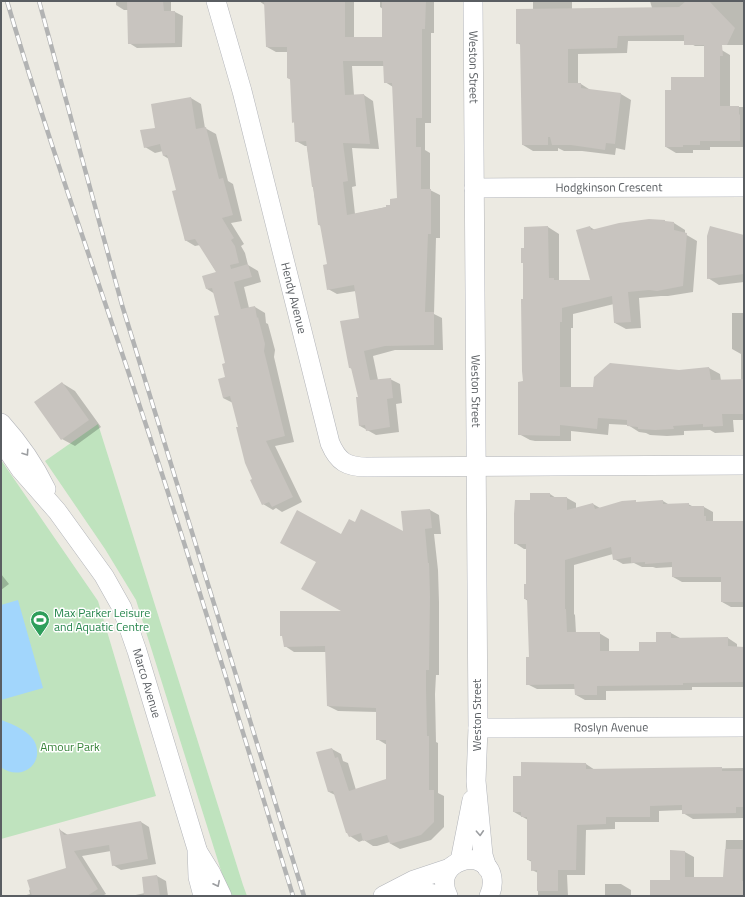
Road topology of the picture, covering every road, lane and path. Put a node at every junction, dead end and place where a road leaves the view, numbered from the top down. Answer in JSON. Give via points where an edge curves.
{"nodes":[{"id":1,"x":216,"y":1,"type":"edge"},
{"id":2,"x":473,"y":1,"type":"edge"},
{"id":3,"x":744,"y":187,"type":"edge"},
{"id":4,"x":474,"y":188,"type":"junction"},
{"id":5,"x":1,"y":423,"type":"edge"},
{"id":6,"x":1,"y":441,"type":"edge"},
{"id":7,"x":744,"y":465,"type":"edge"},
{"id":8,"x":476,"y":467,"type":"junction"},
{"id":9,"x":57,"y":511,"type":"junction"},
{"id":10,"x":744,"y":727,"type":"edge"},
{"id":11,"x":478,"y":728,"type":"junction"},
{"id":12,"x":476,"y":781,"type":"junction"},
{"id":13,"x":196,"y":849,"type":"junction"},
{"id":14,"x":455,"y":864,"type":"junction"},
{"id":15,"x":487,"y":868,"type":"junction"},
{"id":16,"x":203,"y":896,"type":"edge"},
{"id":17,"x":222,"y":896,"type":"edge"},
{"id":18,"x":384,"y":896,"type":"edge"},
{"id":19,"x":443,"y":896,"type":"edge"},
{"id":20,"x":448,"y":896,"type":"edge"},
{"id":21,"x":489,"y":896,"type":"edge"}],
"edges":[{"from":1,"to":8,"type":"street","name":"Hendy Avenue","via":[[242,91],[334,453],[340,460],[356,467]]},
{"from":2,"to":4,"type":"street","name":"Weston Street"},
{"from":3,"to":4,"type":"street","name":"Hodgkinson Crescent"},
{"from":4,"to":8,"type":"street","name":"Weston Street"},
{"from":5,"to":9,"type":"street","name":"Marco Avenue","one_way":true,"via":[[36,468]]},
{"from":6,"to":9,"type":"street","name":"Marco Avenue","via":[[20,470]]},
{"from":7,"to":8,"type":"street"},
{"from":8,"to":11,"type":"street","name":"Weston Street"},
{"from":9,"to":13,"type":"street","name":"Marco Avenue","via":[[104,576],[122,608]]},
{"from":10,"to":11,"type":"street","name":"Roslyn Avenue"},
{"from":11,"to":12,"type":"street","name":"Weston Street"},
{"from":12,"to":14,"type":"street","name":"Weston Street"},
{"from":12,"to":15,"type":"street","name":"Weston Street","one_way":true,"via":[[482,848]]},
{"from":13,"to":16,"type":"street","name":"Marco Avenue","via":[[198,877]]},
{"from":13,"to":17,"type":"street","name":"Marco Avenue","one_way":true},
{"from":14,"to":15,"type":"street","via":[[467,859],[481,863]]},
{"from":14,"to":18,"type":"street","via":[[414,880]]},
{"from":14,"to":20,"type":"street","name":"Weston Street","via":[[444,882]]},
{"from":15,"to":21,"type":"street","name":"Weston Street","via":[[493,883]]},
{"from":18,"to":19,"type":"street","via":[[429,893]]}]}
